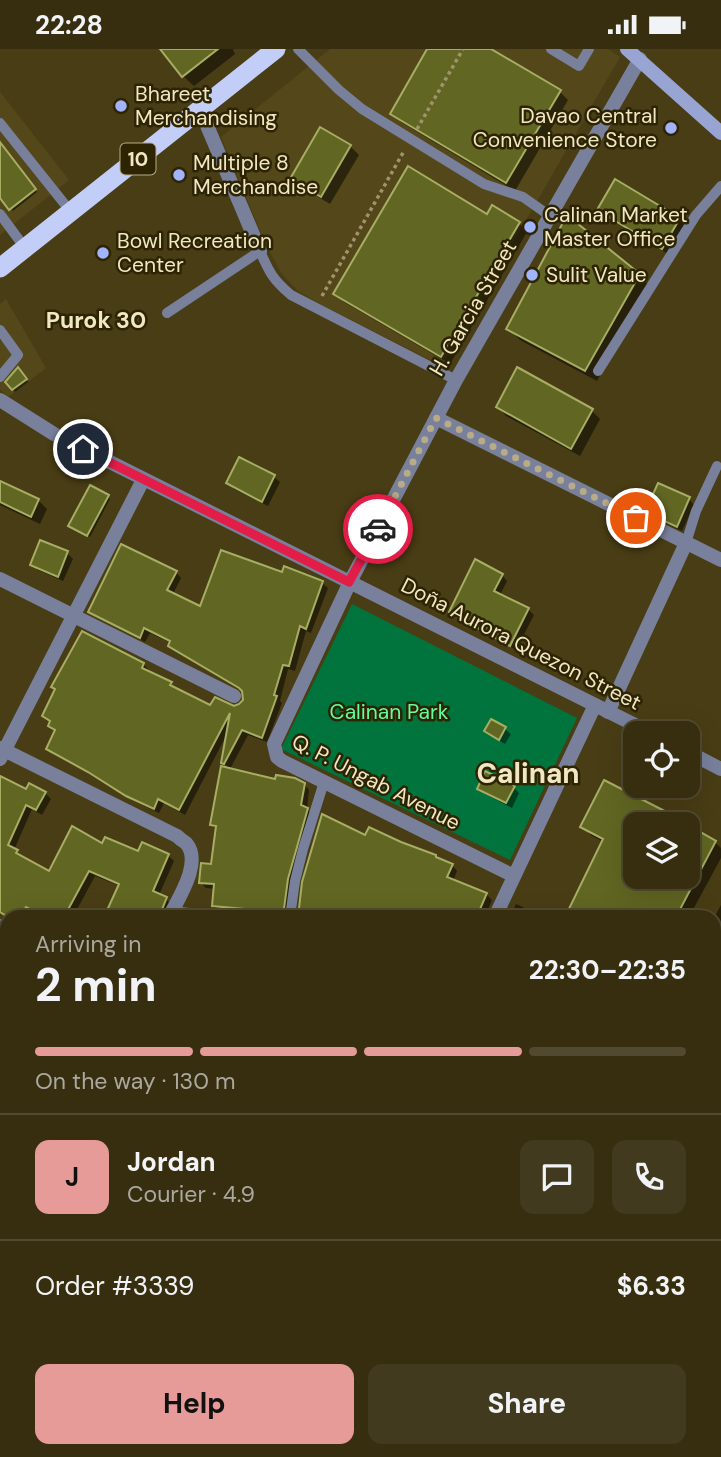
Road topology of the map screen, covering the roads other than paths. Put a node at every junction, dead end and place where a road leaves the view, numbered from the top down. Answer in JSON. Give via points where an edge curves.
{"nodes":[{"id":1,"x":276,"y":49,"type":"edge"},
{"id":2,"x":298,"y":49,"type":"edge"},
{"id":3,"x":551,"y":49,"type":"edge"},
{"id":4,"x":589,"y":49,"type":"edge"},
{"id":5,"x":627,"y":49,"type":"edge"},
{"id":6,"x":640,"y":59,"type":"junction"},
{"id":7,"x":200,"y":109,"type":"junction"},
{"id":8,"x":0,"y":123,"type":"edge"},
{"id":9,"x":721,"y":134,"type":"edge"},
{"id":10,"x":721,"y":186,"type":"edge"},
{"id":11,"x":71,"y":212,"type":"junction"},
{"id":12,"x":0,"y":214,"type":"edge"},
{"id":13,"x":550,"y":216,"type":"junction"},
{"id":14,"x":25,"y":248,"type":"junction"},
{"id":15,"x":260,"y":251,"type":"junction"},
{"id":16,"x":0,"y":268,"type":"edge"},
{"id":17,"x":167,"y":313,"type":"dead end"},
{"id":18,"x":0,"y":330,"type":"edge"},
{"id":19,"x":598,"y":372,"type":"dead end"},
{"id":20,"x":0,"y":377,"type":"edge"},
{"id":21,"x":456,"y":380,"type":"junction"},
{"id":22,"x":0,"y":400,"type":"edge"},
{"id":23,"x":436,"y":418,"type":"junction"},
{"id":24,"x":717,"y":466,"type":"dead end"},
{"id":25,"x":143,"y":480,"type":"junction"},
{"id":26,"x":686,"y":543,"type":"junction"},
{"id":27,"x":721,"y":560,"type":"edge"},
{"id":28,"x":0,"y":579,"type":"edge"},
{"id":29,"x":349,"y":582,"type":"junction"},
{"id":30,"x":73,"y":616,"type":"junction"},
{"id":31,"x":234,"y":696,"type":"dead end"},
{"id":32,"x":602,"y":709,"type":"junction"},
{"id":33,"x":626,"y":721,"type":"edge"},
{"id":34,"x":1,"y":752,"type":"edge"},
{"id":35,"x":700,"y":758,"type":"edge"},
{"id":36,"x":721,"y":769,"type":"edge"},
{"id":37,"x":324,"y":782,"type":"junction"},
{"id":38,"x":514,"y":876,"type":"junction"},
{"id":39,"x":172,"y":910,"type":"edge"},
{"id":40,"x":291,"y":910,"type":"edge"},
{"id":41,"x":498,"y":910,"type":"edge"}],
"edges":[{"from":1,"to":7,"type":"highway","number":"10"},
{"from":2,"to":13,"type":"lane","via":[[362,109],[484,184],[523,197]]},
{"from":3,"to":4,"type":"lane","via":[[579,66]]},
{"from":5,"to":6,"type":"main road"},
{"from":6,"to":9,"type":"main road"},
{"from":6,"to":13,"type":"street","name":"H. Garcia Street"},
{"from":7,"to":11,"type":"highway","number":"10"},
{"from":7,"to":15,"type":"street"},
{"from":8,"to":11,"type":"lane"},
{"from":10,"to":19,"type":"lane","via":[[696,215]]},
{"from":11,"to":14,"type":"highway","number":"10"},
{"from":12,"to":14,"type":"lane"},
{"from":13,"to":21,"type":"street","name":"H. Garcia Street"},
{"from":14,"to":16,"type":"highway","number":"10"},
{"from":15,"to":17,"type":"lane"},
{"from":15,"to":21,"type":"lane","via":[[277,283],[291,295]]},
{"from":18,"to":20,"type":"lane","via":[[18,355]]},
{"from":21,"to":23,"type":"street","name":"H. Garcia Street"},
{"from":22,"to":25,"type":"street","name":"Doña Aurora Quezon Street"},
{"from":23,"to":26,"type":"street"},
{"from":23,"to":29,"type":"street","name":"H. Garcia Street"},
{"from":24,"to":26,"type":"lane"},
{"from":25,"to":29,"type":"street","name":"Doña Aurora Quezon Street"},
{"from":25,"to":30,"type":"street"},
{"from":26,"to":27,"type":"street"},
{"from":26,"to":32,"type":"street"},
{"from":28,"to":30,"type":"street"},
{"from":29,"to":32,"type":"street","name":"Doña Aurora Quezon Street"},
{"from":29,"to":37,"type":"street","name":"Q. P. Ungab Avenue","via":[[274,744],[282,761]]},
{"from":30,"to":31,"type":"street"},
{"from":30,"to":34,"type":"street"},
{"from":32,"to":33,"type":"street","name":"Doña Aurora Quezon Street"},
{"from":32,"to":38,"type":"street"},
{"from":34,"to":39,"type":"street","via":[[186,844],[191,852],[190,873]]},
{"from":35,"to":36,"type":"street"},
{"from":37,"to":38,"type":"street","name":"Q. P. Ungab Avenue"},
{"from":37,"to":40,"type":"lane","via":[[303,849]]},
{"from":38,"to":41,"type":"street"}]}
